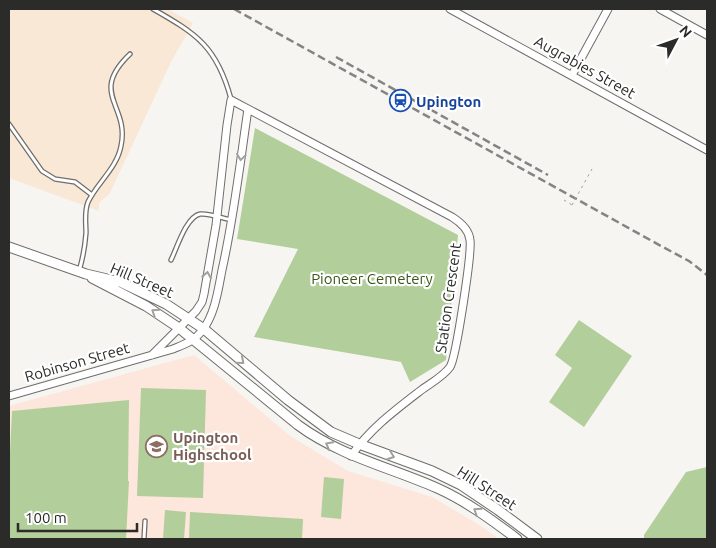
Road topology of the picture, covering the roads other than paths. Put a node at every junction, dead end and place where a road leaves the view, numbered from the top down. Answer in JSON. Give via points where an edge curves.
{"nodes":[{"id":1,"x":153,"y":9,"type":"edge"},
{"id":2,"x":450,"y":9,"type":"edge"},
{"id":3,"x":608,"y":9,"type":"edge"},
{"id":4,"x":660,"y":9,"type":"edge"},
{"id":5,"x":707,"y":35,"type":"edge"},
{"id":6,"x":130,"y":54,"type":"dead end"},
{"id":7,"x":572,"y":75,"type":"junction"},
{"id":8,"x":231,"y":100,"type":"junction"},
{"id":9,"x":248,"y":109,"type":"junction"},
{"id":10,"x":9,"y":124,"type":"edge"},
{"id":11,"x":707,"y":150,"type":"edge"},
{"id":12,"x":92,"y":195,"type":"junction"},
{"id":13,"x":216,"y":216,"type":"junction"},
{"id":14,"x":232,"y":220,"type":"junction"},
{"id":15,"x":10,"y":249,"type":"edge"},
{"id":16,"x":171,"y":260,"type":"dead end"},
{"id":17,"x":83,"y":273,"type":"junction"},
{"id":18,"x":189,"y":318,"type":"junction"},
{"id":19,"x":179,"y":328,"type":"junction"},
{"id":20,"x":204,"y":329,"type":"junction"},
{"id":21,"x":194,"y":340,"type":"junction"},
{"id":22,"x":152,"y":355,"type":"junction"},
{"id":23,"x":9,"y":396,"type":"edge"},
{"id":24,"x":359,"y":444,"type":"junction"},
{"id":25,"x":351,"y":456,"type":"junction"},
{"id":26,"x":145,"y":521,"type":"dead end"},
{"id":27,"x":144,"y":539,"type":"edge"},
{"id":28,"x":517,"y":539,"type":"edge"},
{"id":29,"x":537,"y":539,"type":"edge"}],
"edges":[{"from":1,"to":8,"type":"lane","via":[[184,26],[202,41],[223,73]]},
{"from":2,"to":7,"type":"street","name":"Augrabies Street"},
{"from":3,"to":7,"type":"street"},
{"from":4,"to":5,"type":"street"},
{"from":6,"to":12,"type":"lane","via":[[111,80],[122,146]]},
{"from":7,"to":11,"type":"street","name":"Augrabies Street"},
{"from":8,"to":9,"type":"street","name":"Station Crescent"},
{"from":8,"to":13,"type":"street"},
{"from":9,"to":14,"type":"street","one_way":true},
{"from":9,"to":24,"type":"street","name":"Station Crescent","via":[[452,217],[470,236],[451,365],[385,418]]},
{"from":10,"to":12,"type":"lane","via":[[42,171],[55,179],[74,182]]},
{"from":12,"to":17,"type":"lane","via":[[86,209]]},
{"from":13,"to":14,"type":"lane"},
{"from":13,"to":16,"type":"lane","via":[[201,214],[194,217],[185,228]]},
{"from":18,"to":13,"type":"street","one_way":true,"via":[[202,302]]},
{"from":14,"to":20,"type":"street","via":[[216,301]]},
{"from":15,"to":17,"type":"street"},
{"from":17,"to":18,"type":"street","name":"Hill Street","via":[[136,289]]},
{"from":19,"to":17,"type":"street","name":"Hill Street","one_way":true,"via":[[146,306]]},
{"from":18,"to":19,"type":"street","name":"Robinson Street"},
{"from":18,"to":20,"type":"street","name":"Hill Street"},
{"from":19,"to":21,"type":"street","name":"Hill Street"},
{"from":19,"to":22,"type":"street","name":"Robinson Street"},
{"from":20,"to":21,"type":"street"},
{"from":20,"to":24,"type":"street","name":"Hill Street","one_way":true,"via":[[313,420]]},
{"from":21,"to":22,"type":"street","name":"Robinson Street"},
{"from":25,"to":21,"type":"street","name":"Hill Street","one_way":true,"via":[[303,429]]},
{"from":22,"to":23,"type":"street","name":"Robinson Street"},
{"from":24,"to":25,"type":"street","name":"Station Crescent"},
{"from":24,"to":29,"type":"street","name":"Hill Street","one_way":true,"via":[[460,485]]},
{"from":28,"to":25,"type":"street","name":"Hill Street","one_way":true,"via":[[453,495]]},
{"from":26,"to":27,"type":"lane"}]}
